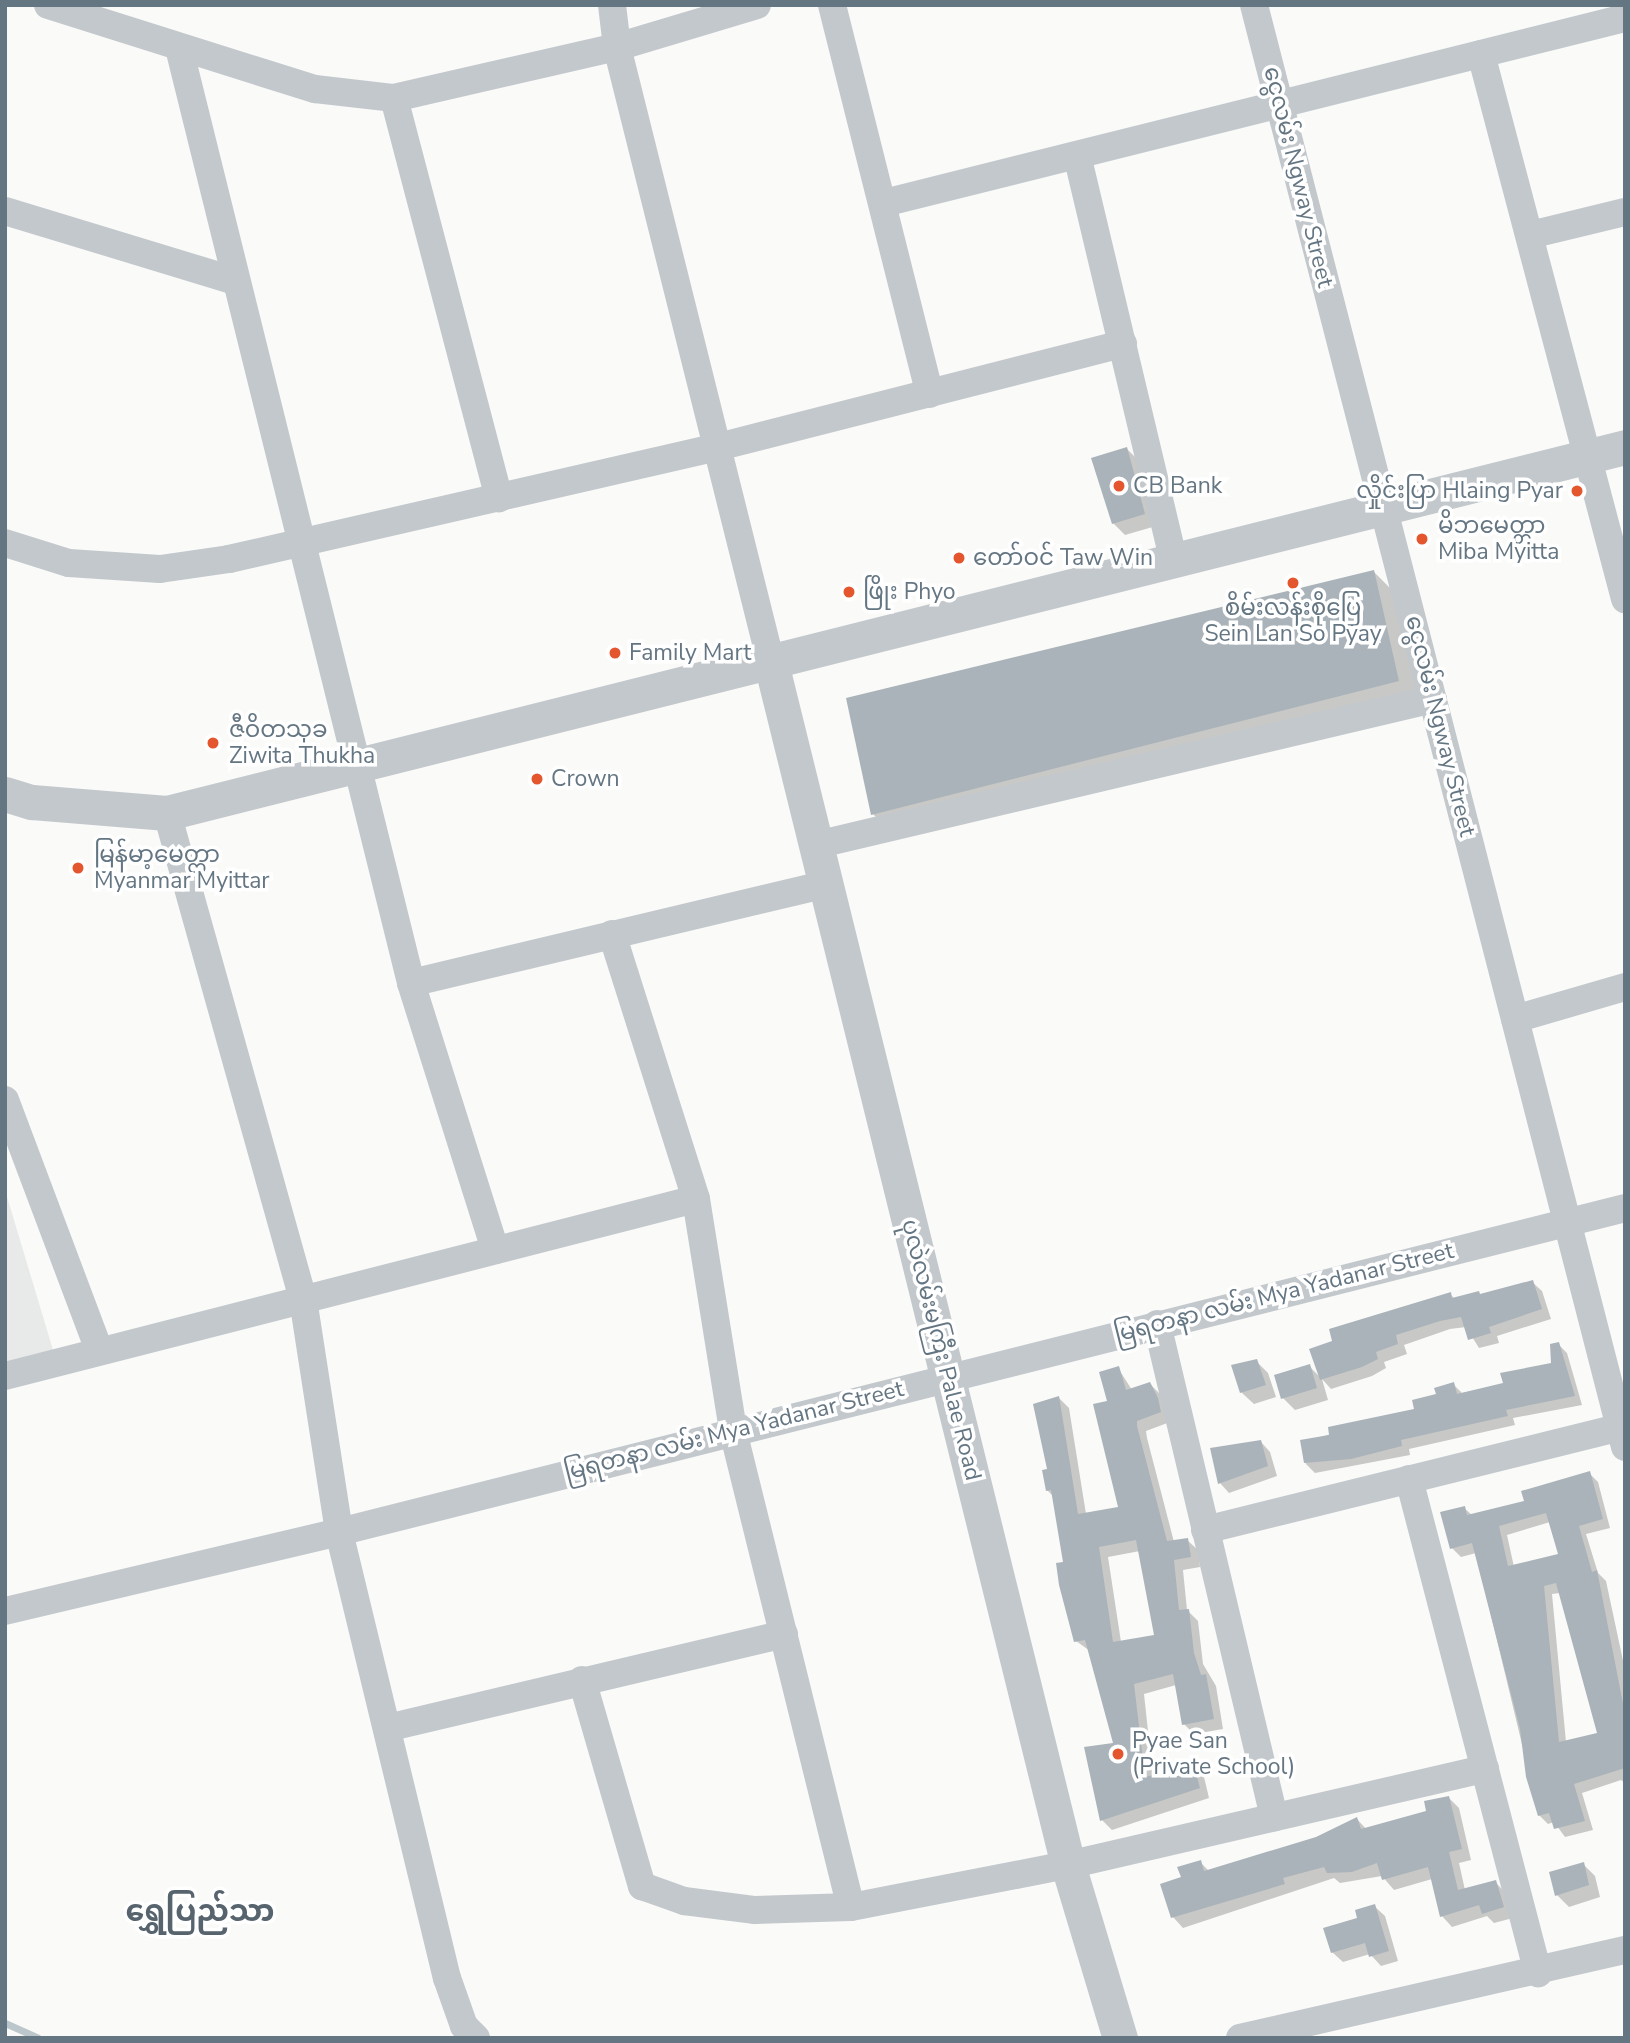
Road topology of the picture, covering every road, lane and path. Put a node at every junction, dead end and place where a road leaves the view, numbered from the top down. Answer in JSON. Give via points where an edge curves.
{"nodes":[{"id":1,"x":48,"y":5,"type":"edge"},
{"id":2,"x":612,"y":5,"type":"edge"},
{"id":3,"x":757,"y":5,"type":"edge"},
{"id":4,"x":832,"y":5,"type":"edge"},
{"id":5,"x":1254,"y":5,"type":"edge"},
{"id":6,"x":1625,"y":18,"type":"edge"},
{"id":7,"x":617,"y":47,"type":"junction"},
{"id":8,"x":179,"y":48,"type":"junction"},
{"id":9,"x":1481,"y":54,"type":"junction"},
{"id":10,"x":394,"y":98,"type":"junction"},
{"id":11,"x":1279,"y":104,"type":"junction"},
{"id":12,"x":1077,"y":155,"type":"junction"},
{"id":13,"x":884,"y":203,"type":"junction"},
{"id":14,"x":5,"y":211,"type":"edge"},
{"id":15,"x":1625,"y":212,"type":"edge"},
{"id":16,"x":1530,"y":235,"type":"junction"},
{"id":17,"x":235,"y":281,"type":"junction"},
{"id":18,"x":1123,"y":344,"type":"junction"},
{"id":19,"x":930,"y":394,"type":"junction"},
{"id":20,"x":718,"y":447,"type":"junction"},
{"id":21,"x":1625,"y":447,"type":"edge"},
{"id":22,"x":1590,"y":456,"type":"junction"},
{"id":23,"x":499,"y":498,"type":"junction"},
{"id":24,"x":1383,"y":507,"type":"junction"},
{"id":25,"x":5,"y":543,"type":"edge"},
{"id":26,"x":299,"y":544,"type":"junction"},
{"id":27,"x":1173,"y":559,"type":"junction"},
{"id":28,"x":1625,"y":598,"type":"edge"},
{"id":29,"x":770,"y":659,"type":"junction"},
{"id":30,"x":1433,"y":699,"type":"junction"},
{"id":31,"x":358,"y":765,"type":"junction"},
{"id":32,"x":5,"y":794,"type":"edge"},
{"id":33,"x":167,"y":813,"type":"junction"},
{"id":34,"x":816,"y":845,"type":"junction"},
{"id":35,"x":825,"y":884,"type":"junction"},
{"id":36,"x":612,"y":934,"type":"junction"},
{"id":37,"x":411,"y":983,"type":"junction"},
{"id":38,"x":1625,"y":987,"type":"edge"},
{"id":39,"x":1515,"y":1019,"type":"junction"},
{"id":40,"x":5,"y":1100,"type":"edge"},
{"id":41,"x":696,"y":1199,"type":"junction"},
{"id":42,"x":1625,"y":1208,"type":"edge"},
{"id":43,"x":1567,"y":1222,"type":"junction"},
{"id":44,"x":495,"y":1250,"type":"junction"},
{"id":45,"x":303,"y":1299,"type":"junction"},
{"id":46,"x":1157,"y":1324,"type":"junction"},
{"id":47,"x":99,"y":1350,"type":"junction"},
{"id":48,"x":5,"y":1376,"type":"edge"},
{"id":49,"x":947,"y":1376,"type":"junction"},
{"id":50,"x":733,"y":1431,"type":"junction"},
{"id":51,"x":1623,"y":1433,"type":"edge"},
{"id":52,"x":1409,"y":1479,"type":"junction"},
{"id":53,"x":1205,"y":1530,"type":"junction"},
{"id":54,"x":339,"y":1532,"type":"junction"},
{"id":55,"x":5,"y":1611,"type":"edge"},
{"id":56,"x":784,"y":1634,"type":"junction"},
{"id":57,"x":582,"y":1680,"type":"junction"},
{"id":58,"x":387,"y":1728,"type":"junction"},
{"id":59,"x":1485,"y":1769,"type":"junction"},
{"id":60,"x":1274,"y":1817,"type":"junction"},
{"id":61,"x":1068,"y":1865,"type":"junction"},
{"id":62,"x":851,"y":1907,"type":"junction"},
{"id":63,"x":1625,"y":1950,"type":"edge"},
{"id":64,"x":1538,"y":1973,"type":"junction"},
{"id":65,"x":476,"y":2038,"type":"edge"},
{"id":66,"x":1119,"y":2038,"type":"edge"},
{"id":67,"x":1240,"y":2038,"type":"edge"}],
"edges":[{"from":1,"to":8,"type":"street"},
{"from":2,"to":7,"type":"street"},
{"from":3,"to":7,"type":"street"},
{"from":4,"to":13,"type":"street"},
{"from":5,"to":11,"type":"street","name":"ငွေလမ်း Ngway Street"},
{"from":6,"to":9,"type":"street"},
{"from":7,"to":10,"type":"street"},
{"from":7,"to":20,"type":"street"},
{"from":8,"to":10,"type":"street","via":[[315,89]]},
{"from":8,"to":17,"type":"street"},
{"from":9,"to":11,"type":"street"},
{"from":9,"to":16,"type":"street"},
{"from":10,"to":23,"type":"street"},
{"from":11,"to":12,"type":"street"},
{"from":11,"to":24,"type":"street","name":"ငွေလမ်း Ngway Street"},
{"from":12,"to":13,"type":"street"},
{"from":12,"to":18,"type":"street"},
{"from":13,"to":19,"type":"street"},
{"from":14,"to":17,"type":"street"},
{"from":15,"to":16,"type":"street"},
{"from":16,"to":22,"type":"street"},
{"from":17,"to":26,"type":"street"},
{"from":18,"to":19,"type":"street"},
{"from":18,"to":27,"type":"street"},
{"from":19,"to":20,"type":"street"},
{"from":20,"to":23,"type":"street"},
{"from":20,"to":29,"type":"street"},
{"from":21,"to":22,"type":"street"},
{"from":22,"to":24,"type":"street"},
{"from":22,"to":28,"type":"street"},
{"from":23,"to":26,"type":"street"},
{"from":24,"to":27,"type":"street"},
{"from":24,"to":30,"type":"street","name":"ငွေလမ်း Ngway Street"},
{"from":25,"to":26,"type":"street","via":[[69,563],[160,569]]},
{"from":26,"to":31,"type":"street"},
{"from":27,"to":29,"type":"street"},
{"from":29,"to":31,"type":"street"},
{"from":29,"to":34,"type":"street","name":"ပုလဲလမ်းမကြီး Palae Road"},
{"from":30,"to":34,"type":"street"},
{"from":30,"to":39,"type":"street","name":"ငွေလမ်း Ngway Street"},
{"from":31,"to":33,"type":"street"},
{"from":31,"to":37,"type":"street"},
{"from":32,"to":33,"type":"street","via":[[32,802]]},
{"from":33,"to":45,"type":"street"},
{"from":34,"to":35,"type":"street","name":"ပုလဲလမ်းမကြီး Palae Road"},
{"from":35,"to":36,"type":"street"},
{"from":35,"to":49,"type":"street","name":"ပုလဲလမ်းမကြီး Palae Road"},
{"from":36,"to":37,"type":"street"},
{"from":36,"to":41,"type":"street"},
{"from":37,"to":44,"type":"street"},
{"from":38,"to":39,"type":"street"},
{"from":39,"to":43,"type":"street","name":"ငွေလမ်း Ngway Street"},
{"from":40,"to":47,"type":"street"},
{"from":41,"to":44,"type":"street"},
{"from":41,"to":50,"type":"street"},
{"from":42,"to":43,"type":"street","name":"မြရတနာ လမ်း Mya Yadanar Street"},
{"from":43,"to":46,"type":"street","name":"မြရတနာ လမ်း Mya Yadanar Street"},
{"from":43,"to":51,"type":"street","name":"ငွေလမ်း Ngway Street"},
{"from":44,"to":45,"type":"street"},
{"from":45,"to":47,"type":"street"},
{"from":45,"to":54,"type":"street"},
{"from":46,"to":49,"type":"street","name":"မြရတနာ လမ်း Mya Yadanar Street"},
{"from":46,"to":53,"type":"street"},
{"from":47,"to":48,"type":"street"},
{"from":49,"to":50,"type":"street","name":"မြရတနာ လမ်း Mya Yadanar Street"},
{"from":49,"to":61,"type":"street","name":"ပုလဲလမ်းမကြီး Palae Road"},
{"from":50,"to":54,"type":"street","name":"မြရတနာ လမ်း Mya Yadanar Street"},
{"from":50,"to":56,"type":"street"},
{"from":51,"to":52,"type":"street"},
{"from":52,"to":53,"type":"street"},
{"from":52,"to":59,"type":"street"},
{"from":53,"to":60,"type":"street"},
{"from":54,"to":55,"type":"street","name":"မြရတနာ လမ်း Mya Yadanar Street"},
{"from":54,"to":58,"type":"street"},
{"from":56,"to":57,"type":"street"},
{"from":56,"to":62,"type":"street"},
{"from":57,"to":58,"type":"street"},
{"from":57,"to":62,"type":"street","via":[[642,1886],[684,1901],[755,1910]]},
{"from":58,"to":65,"type":"street","via":[[447,1978],[464,2026]]},
{"from":59,"to":60,"type":"street"},
{"from":59,"to":64,"type":"street"},
{"from":60,"to":61,"type":"street"},
{"from":61,"to":62,"type":"street"},
{"from":61,"to":66,"type":"street","name":"ပုလဲလမ်းမကြီး Palae Road"},
{"from":63,"to":64,"type":"street"},
{"from":64,"to":67,"type":"street"}]}
